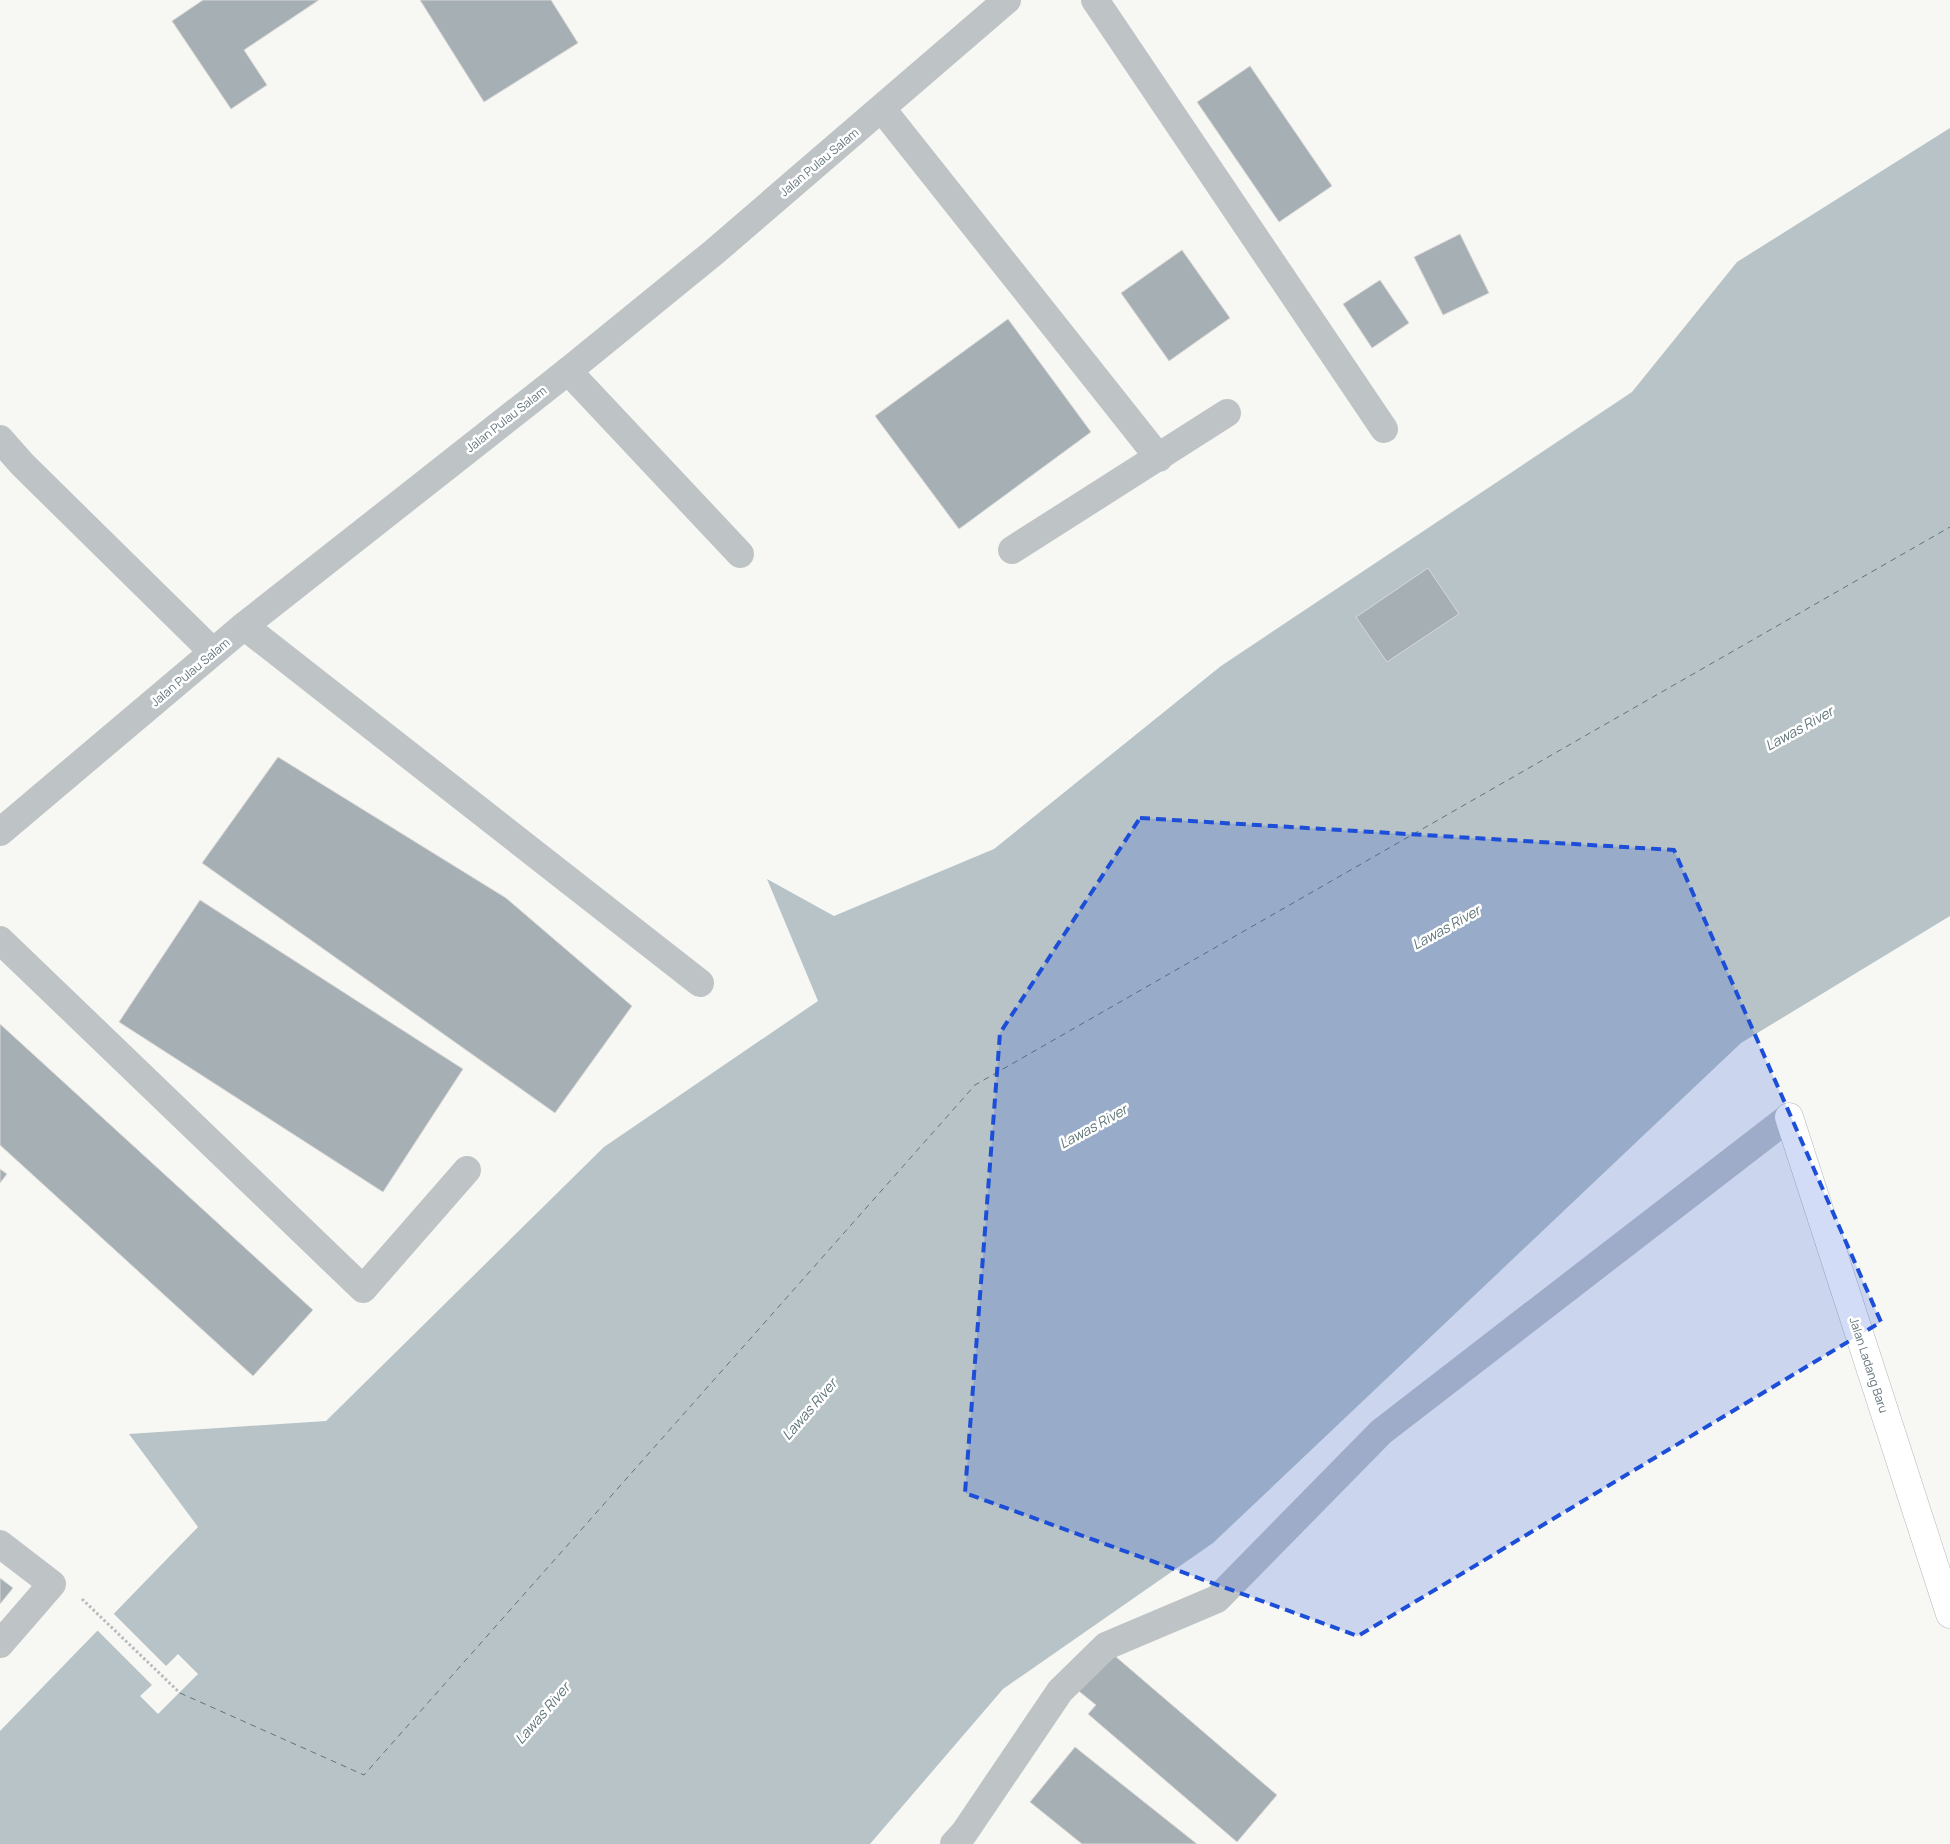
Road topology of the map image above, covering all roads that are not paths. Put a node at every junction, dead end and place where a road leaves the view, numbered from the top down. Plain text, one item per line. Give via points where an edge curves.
1 (1007, 0) edge
2 (1095, 0) edge
3 (882, 109) junction
4 (568, 371) junction
5 (1226, 414) dead end
6 (1384, 429) dead end
7 (0, 439) edge
8 (1159, 458) junction
9 (1012, 550) dead end
10 (740, 554) dead end
11 (244, 626) junction
12 (213, 652) junction
13 (0, 832) edge
14 (0, 940) edge
15 (700, 982) dead end
16 (467, 1170) dead end
17 (0, 1544) edge
18 (1950, 1614) edge
19 (0, 1644) edge
20 (954, 1844) edge

1 - 3 street, Jalan Pulau Salam
2 - 6 street
3 - 4 street, Jalan Pulau Salam
3 - 8 street
4 - 10 street
4 - 11 street, Jalan Pulau Salam
5 - 8 street
7 - 12 street
8 - 9 street
11 - 12 street, Jalan Pulau Salam
11 - 15 street
12 - 13 street, Jalan Pulau Salam
14 - 16 street via 363,1289
17 - 19 street via 52,1584
18 - 20 street, Jalan Ladang Baru via 1789,1117 1380,1432 1217,1599 1106,1646 1060,1691

